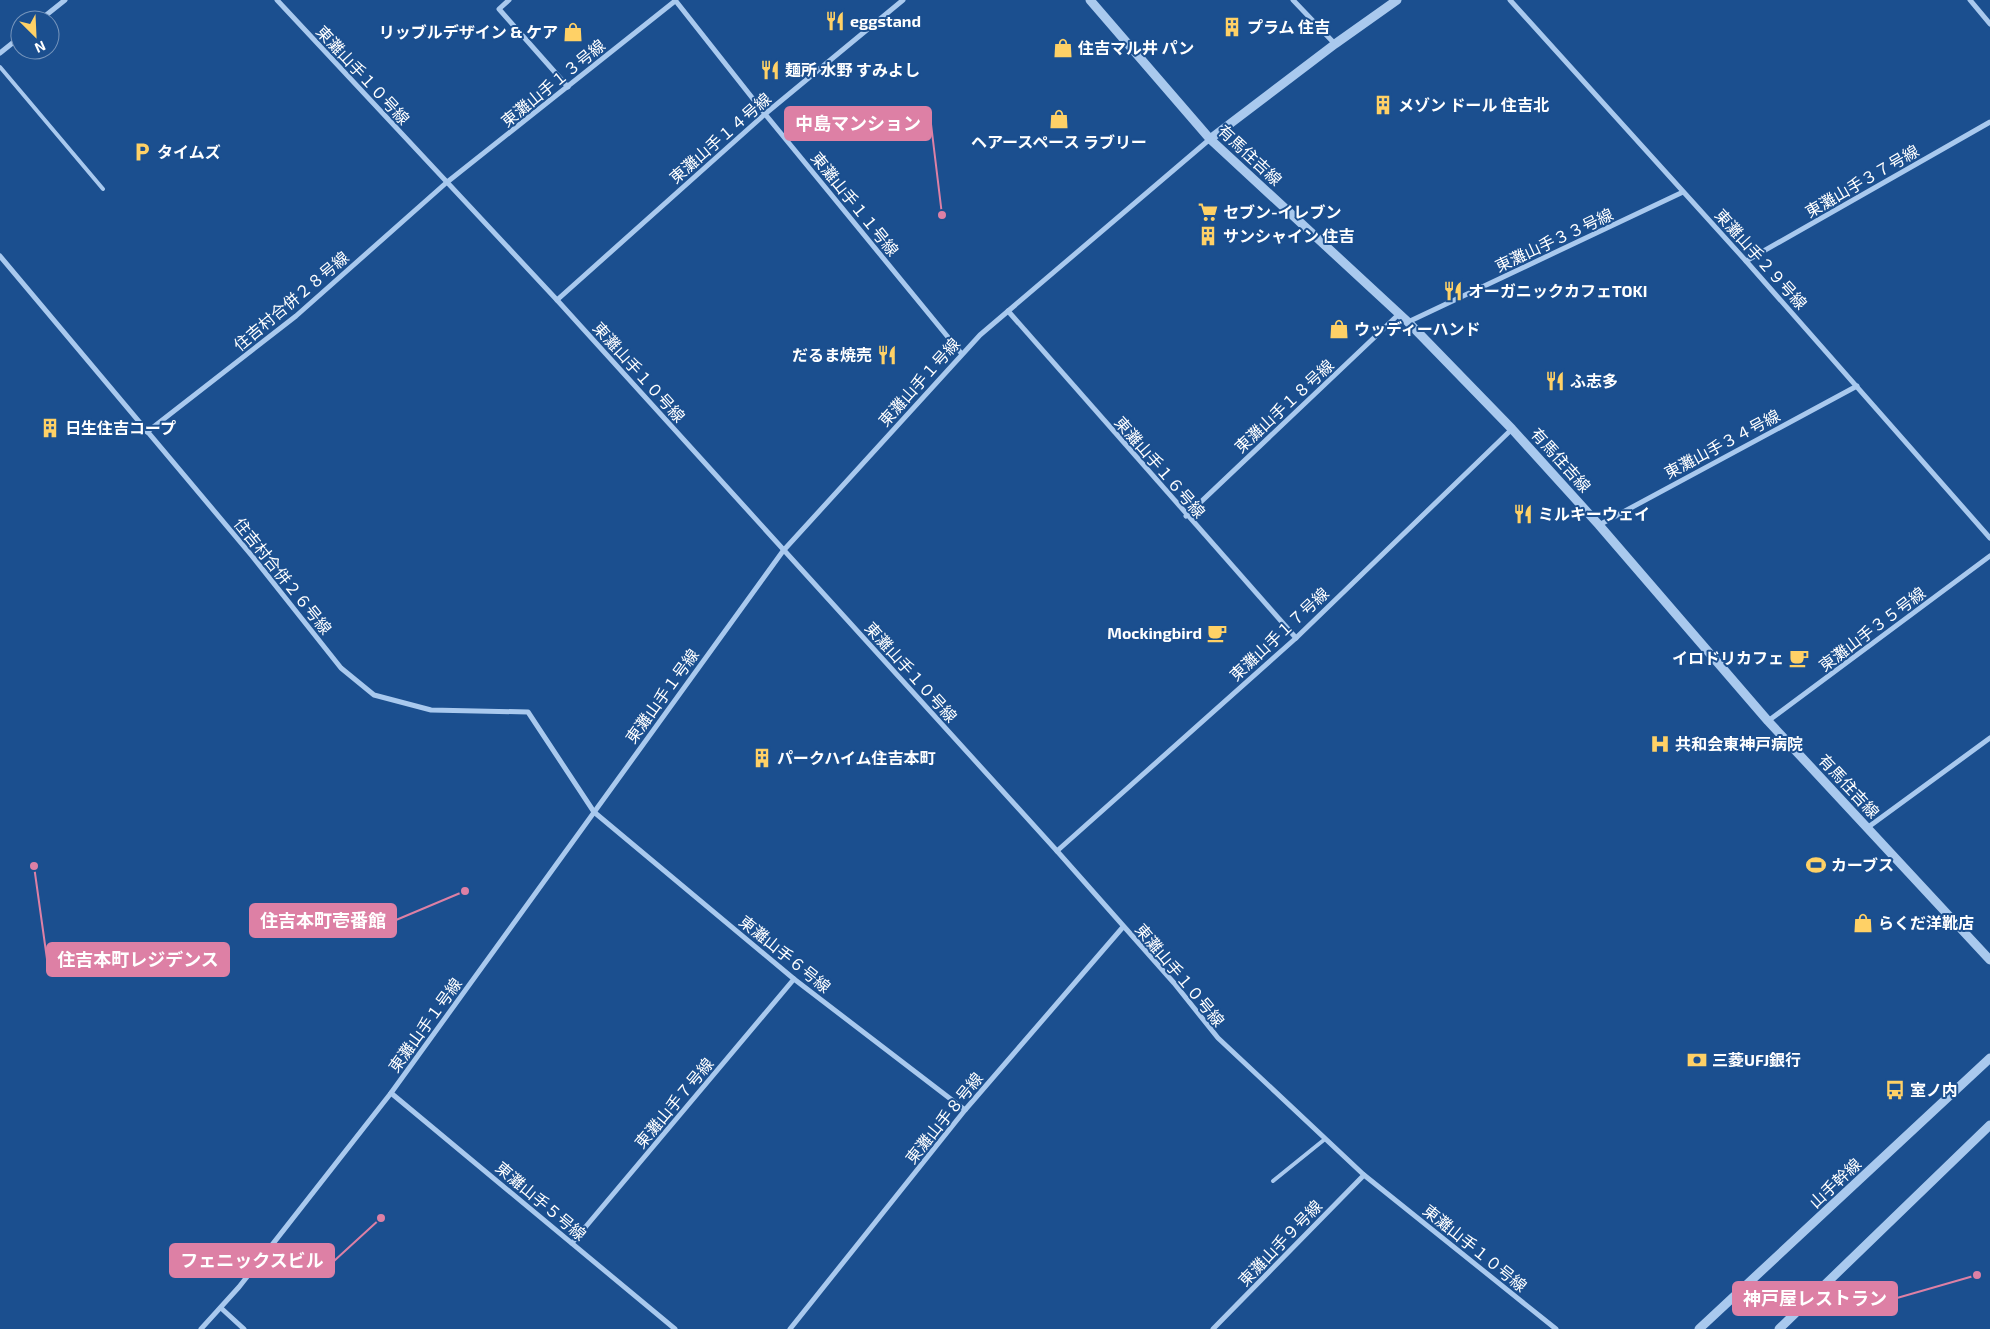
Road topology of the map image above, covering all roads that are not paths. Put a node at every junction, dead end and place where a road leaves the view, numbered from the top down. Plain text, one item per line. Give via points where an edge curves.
1 (65, 0) edge
2 (277, 0) edge
3 (509, 0) edge
4 (675, 0) edge
5 (902, 0) edge
6 (1090, 0) edge
7 (1294, 0) edge
8 (1397, 0) edge
9 (1510, 0) edge
10 (1970, 0) edge
11 (52, 10) edge
12 (1990, 24) edge
13 (1335, 44) junction
14 (10, 45) edge
15 (0, 53) edge
16 (0, 67) edge
17 (568, 87) junction
18 (765, 114) junction
19 (1990, 122) edge
20 (1210, 138) junction
21 (446, 183) junction
22 (103, 189) dead end
23 (1683, 192) junction
24 (0, 256) edge
25 (1746, 261) junction
26 (557, 300) junction
27 (1008, 311) junction
28 (1399, 314) junction
29 (1408, 322) junction
30 (961, 353) junction
31 (1857, 386) junction
32 (1512, 429) junction
33 (147, 432) junction
34 (1186, 516) junction
35 (1599, 525) junction
36 (1990, 538) edge
37 (783, 551) junction
38 (1990, 556) edge
39 (1296, 638) junction
40 (1768, 722) junction
41 (1990, 738) edge
42 (594, 812) junction
43 (1867, 828) junction
44 (1057, 851) junction
45 (1123, 927) junction
46 (1990, 960) edge
47 (794, 979) junction
48 (1990, 1058) edge
49 (391, 1094) junction
50 (965, 1110) junction
51 (1990, 1124) edge
52 (1326, 1139) junction
53 (1364, 1175) junction
54 (1273, 1181) dead end
55 (572, 1243) junction
56 (221, 1308) junction
57 (202, 1329) edge
58 (244, 1329) edge
59 (675, 1329) edge
60 (790, 1329) edge
61 (1213, 1329) edge
62 (1556, 1329) edge
63 (1699, 1329) edge
64 (1779, 1329) edge

1 - 11 street
2 - 21 street, 東灘山手１０号線
3 - 17 street via 499,8
4 - 17 street, 東灘山手１３号線
4 - 18 street, 東灘山手１１号線
5 - 18 street, 東灘山手１４号線
6 - 20 street, 有馬住吉線
7 - 13 street
8 - 13 street
9 - 23 street, 東灘山手２９号線
10 - 12 street
13 - 20 street
14 - 15 street
16 - 22 lane
17 - 21 street, 東灘山手１３号線
18 - 26 street, 東灘山手１４号線
18 - 30 street, 東灘山手１１号線
19 - 25 street, 東灘山手３７号線
20 - 27 street, 東灘山手１号線
20 - 28 street, 有馬住吉線
21 - 26 street, 東灘山手１０号線
21 - 33 street, 住吉村合併２８号線 via 296,316
23 - 25 street, 東灘山手２９号線
23 - 29 street, 東灘山手３３号線
24 - 33 street, 住吉村合併２６号線
25 - 31 street, 東灘山手２９号線
26 - 37 street, 東灘山手１０号線
27 - 30 street, 東灘山手１号線
27 - 34 street, 東灘山手１６号線
28 - 29 street, 有馬住吉線
28 - 34 street, 東灘山手１８号線
29 - 32 street, 有馬住吉線
30 - 37 street, 東灘山手１号線
31 - 35 street, 東灘山手３４号線
31 - 36 street, 東灘山手２９号線
32 - 35 street, 有馬住吉線
32 - 39 street, 東灘山手１７号線
33 - 42 street, 住吉村合併２６号線 via 341,668 374,695 431,710 528,712
34 - 39 street, 東灘山手１６号線
35 - 40 street, 有馬住吉線
37 - 42 street, 東灘山手１号線
37 - 44 street, 東灘山手１０号線
38 - 40 street, 東灘山手３５号線
39 - 44 street, 東灘山手１７号線
40 - 43 street, 有馬住吉線
41 - 43 street
42 - 47 street, 東灘山手６号線
42 - 49 street, 東灘山手１号線
43 - 46 street, 有馬住吉線
44 - 45 street, 東灘山手１０号線
45 - 50 street, 東灘山手８号線
45 - 52 street, 東灘山手１０号線 via 1218,1038
47 - 50 street, 東灘山手６号線
47 - 55 street, 東灘山手７号線
48 - 63 street, 山手幹線
49 - 55 street, 東灘山手５号線
49 - 56 street, 東灘山手１号線
50 - 60 street, 東灘山手８号線
51 - 64 street
52 - 53 street, 東灘山手１０号線
52 - 54 lane
53 - 61 street, 東灘山手９号線
53 - 62 street, 東灘山手１０号線
55 - 59 street, 東灘山手５号線
56 - 57 street, 東灘山手１号線
56 - 58 street

